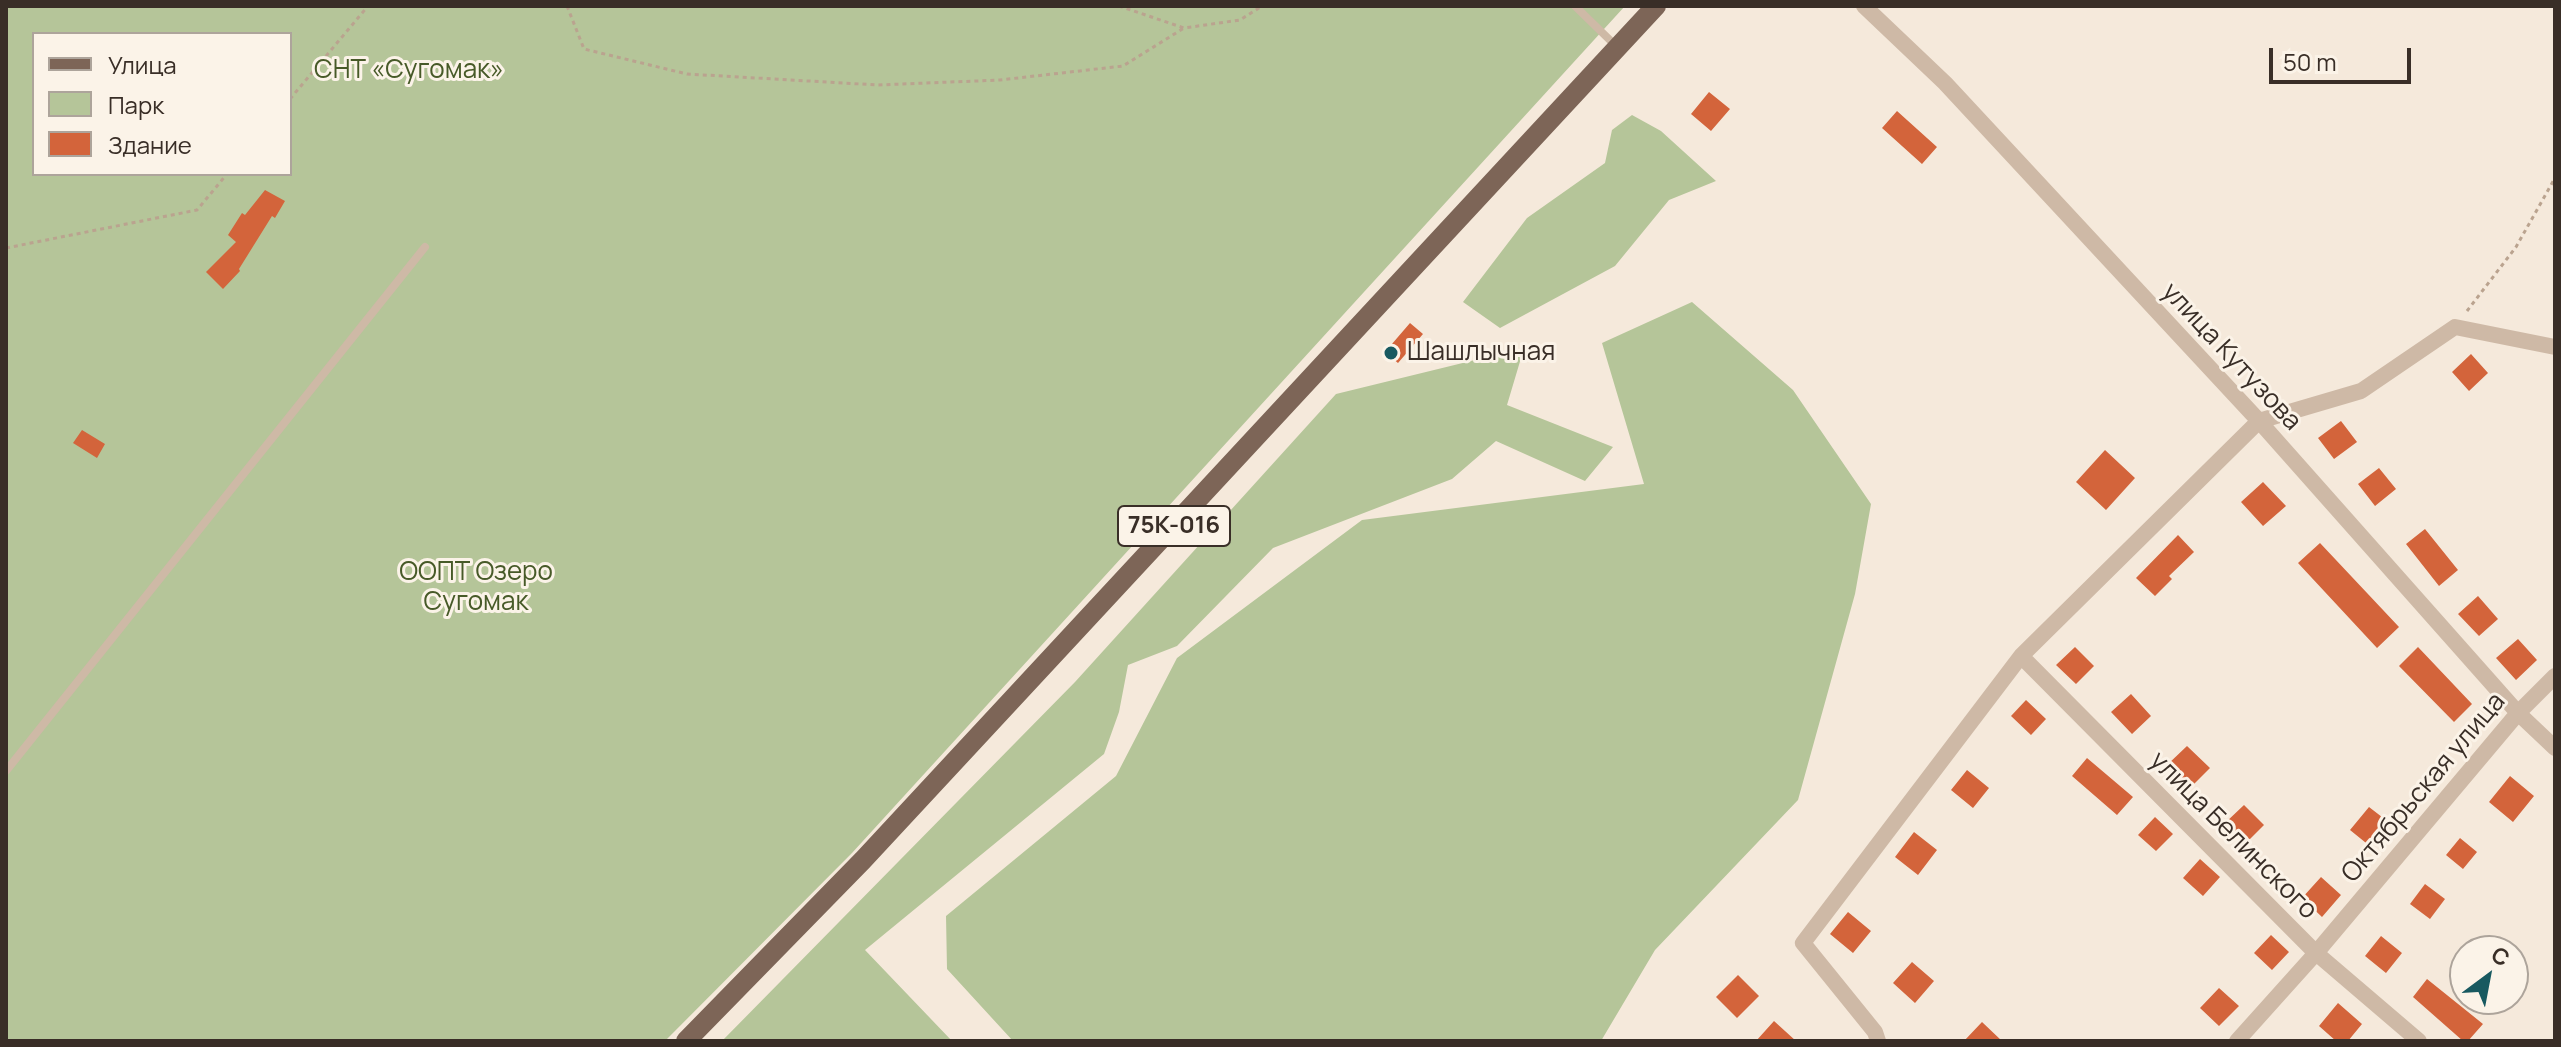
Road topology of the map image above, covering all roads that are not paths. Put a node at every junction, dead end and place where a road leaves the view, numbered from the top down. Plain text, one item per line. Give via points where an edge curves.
1 (1575, 6) edge
2 (1656, 6) edge
3 (1864, 6) edge
4 (1618, 49) junction
5 (425, 247) dead end
6 (2555, 347) edge
7 (2259, 421) junction
8 (2021, 656) junction
9 (2555, 676) edge
10 (2518, 713) junction
11 (2555, 748) edge
12 (6, 771) edge
13 (2316, 953) junction
14 (686, 1041) edge
15 (1878, 1041) edge
16 (2237, 1041) edge
17 (2419, 1041) edge

1 - 4 lane
2 - 4 main road, 75К-016
3 - 7 street, улица Кутузова via 1945,83
4 - 14 main road, 75К-016 via 863,860
5 - 12 lane
6 - 7 street via 2455,327 2361,391
7 - 8 street
7 - 10 street, улица Кутузова
8 - 13 street, улица Белинского
8 - 15 street via 1803,943
9 - 10 street, Октябрьская улица
10 - 11 street, улица Кутузова
10 - 13 street, Октябрьская улица
13 - 16 street, Октябрьская улица
13 - 17 street, улица Белинского

